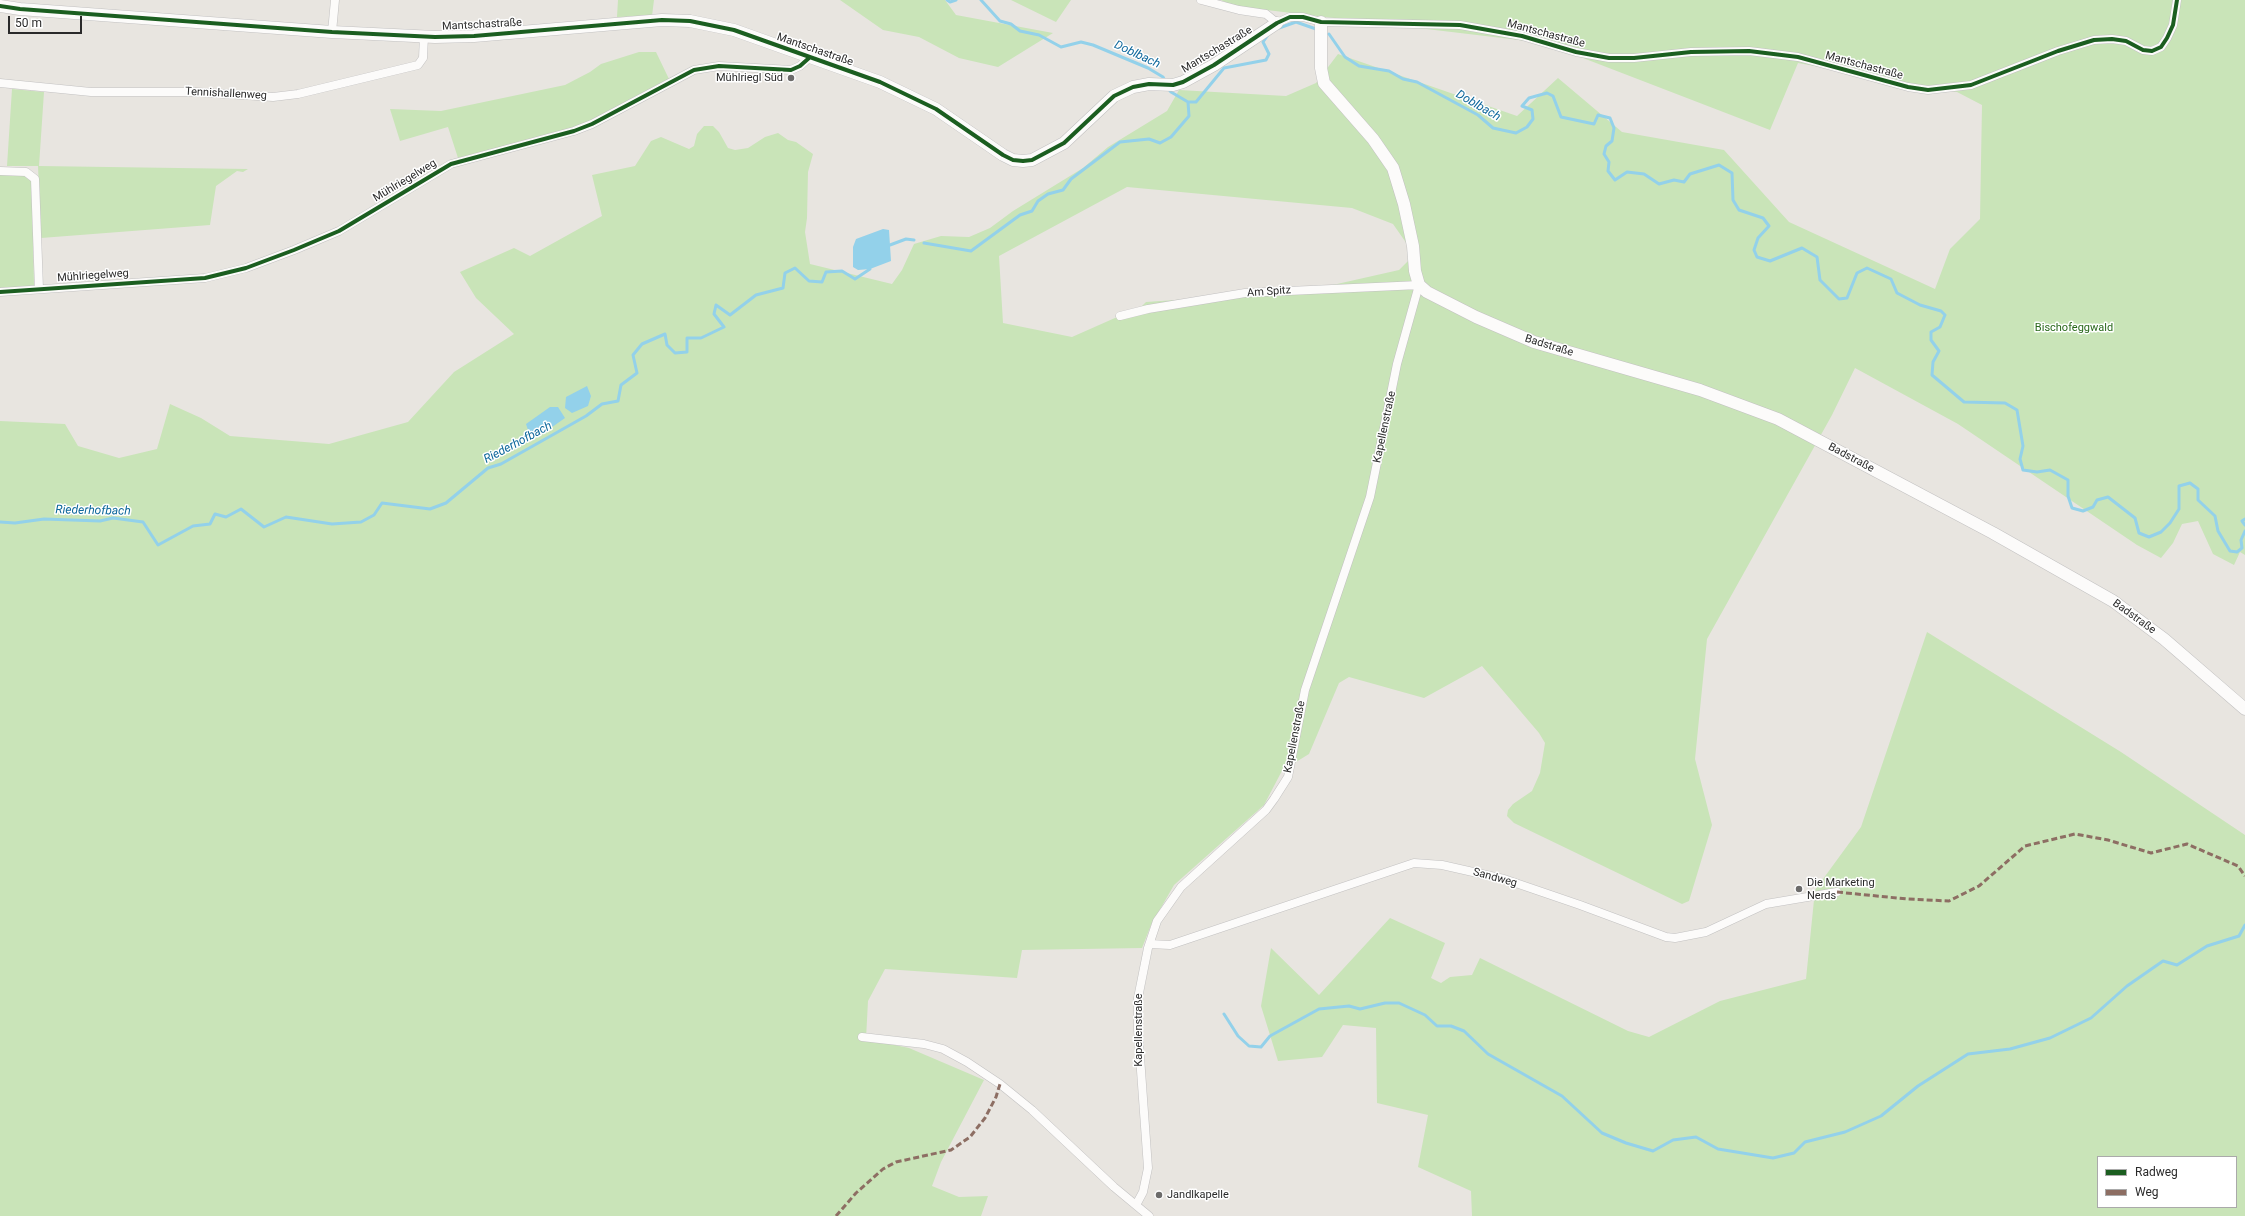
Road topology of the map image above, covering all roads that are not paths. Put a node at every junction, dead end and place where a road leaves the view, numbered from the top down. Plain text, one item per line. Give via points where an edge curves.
1 (335, 0) edge
2 (1201, 0) edge
3 (2177, 0) edge
4 (0, 6) edge
5 (1321, 22) junction
6 (1277, 23) junction
7 (332, 32) junction
8 (424, 36) junction
9 (809, 58) junction
10 (0, 83) edge
11 (0, 171) edge
12 (1419, 285) junction
13 (39, 289) junction
14 (0, 292) edge
15 (1120, 316) dead end
16 (2245, 709) edge
17 (1837, 892) dead end
18 (1150, 944) junction
19 (862, 1037) dead end
20 (1136, 1206) junction
21 (1149, 1216) edge

1 - 7 street
2 - 6 street via 1266,14
3 - 5 street, Mantschastraße via 2173,25 2167,38 2152,52 2126,41 2094,40 2058,51 1971,85 1928,90 1908,88 1798,57 1749,51 1608,58 1508,33 1460,25
4 - 7 street, Mantschastraße
5 - 6 street, Mantschastraße via 1303,17 1290,17
5 - 12 street, Kapellenstraße via 1321,68 1324,82 1373,139 1393,168 1404,204
6 - 9 street, Mantschastraße via 1197,75 1167,85 1149,84 1133,87 1114,96 1064,143 1032,160 1023,161 1002,155 936,109 902,92 856,73
7 - 8 street, Mantschastraße
8 - 9 street, Mantschastraße via 474,36 677,20 720,26
8 - 10 street, Tennishallenweg via 424,58 418,65 298,94 273,97 195,92 91,92
9 - 13 street, Mühlriegelweg via 790,70 719,66 694,70 574,131 451,164 339,230 246,268 205,278
11 - 13 street via 26,172 35,179
12 - 15 street, Am Spitz via 1245,293
12 - 16 street, Badstraße via 1427,292 1476,317 1534,342 1700,390 1778,419 1993,533 2113,601 2164,639
12 - 18 street, Kapellenstraße via 1398,364 1370,497 1305,690 1288,777 1266,810 1181,887 1158,921
13 - 14 street, Mühlriegelweg
17 - 18 street, Sandweg via 1766,904 1706,932 1675,938 1504,879 1442,865 1414,863 1170,945
18 - 20 street, Kapellenstraße via 1138,998 1148,1168 1143,1192
19 - 20 street via 924,1044 943,1049 967,1062 1032,1110
20 - 21 street

